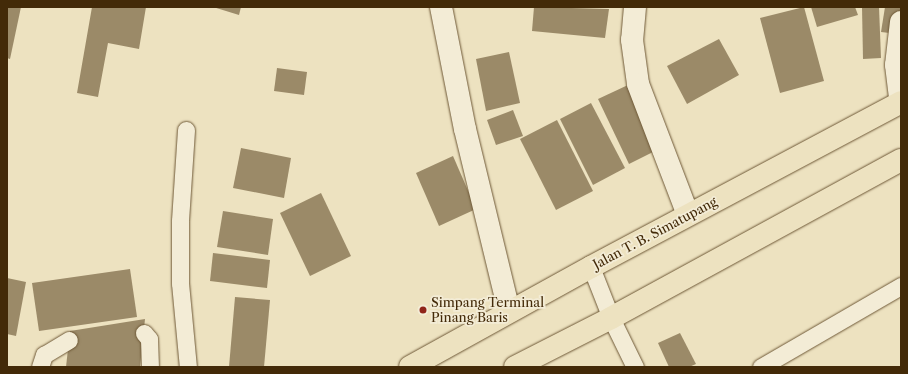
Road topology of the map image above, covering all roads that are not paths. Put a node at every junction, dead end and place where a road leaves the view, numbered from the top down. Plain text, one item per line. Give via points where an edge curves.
1 (442, 7) edge
2 (635, 7) edge
3 (901, 22) edge
4 (901, 103) edge
5 (186, 130) dead end
6 (901, 160) edge
7 (688, 215) junction
8 (591, 267) junction
9 (901, 286) edge
10 (509, 311) junction
11 (611, 318) junction
12 (144, 333) dead end
13 (69, 340) dead end
14 (40, 367) edge
15 (150, 367) edge
16 (188, 367) edge
17 (410, 367) edge
18 (515, 367) edge
19 (635, 367) edge
20 (761, 367) edge

1 - 10 street via 465,129
2 - 7 street via 632,40 638,84
3 - 4 street via 896,65
4 - 7 main road, Jalan T. B. Simatupang
5 - 16 lane via 180,221 180,283
6 - 11 main road
7 - 8 main road, Jalan T. B. Simatupang
8 - 10 main road, Jalan T. B. Simatupang
8 - 11 lane
9 - 20 lane
10 - 17 main road, Jalan T. B. Simatupang
11 - 18 main road
11 - 19 lane
12 - 15 lane via 149,339
13 - 14 lane via 44,355

